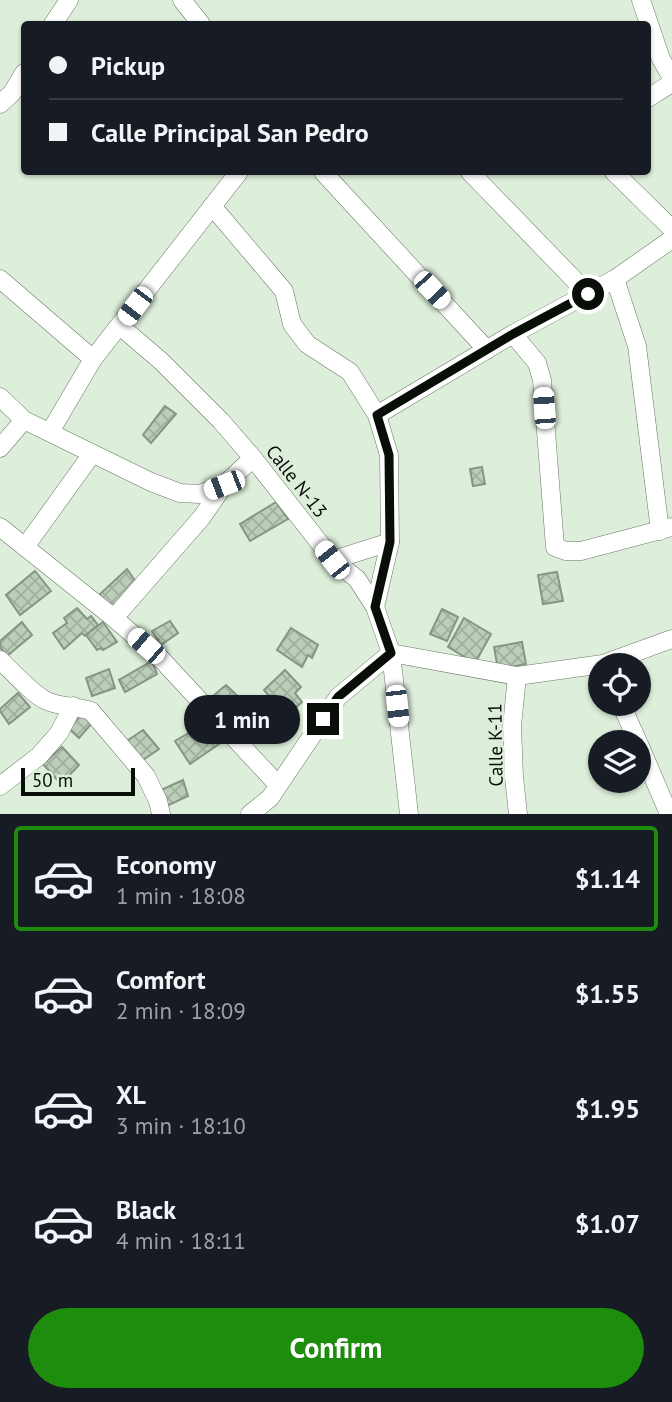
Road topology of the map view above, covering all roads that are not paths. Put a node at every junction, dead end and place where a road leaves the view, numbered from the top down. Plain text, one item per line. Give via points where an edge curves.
1 (69, 0) edge
2 (182, 0) edge
3 (641, 0) edge
4 (55, 21) edge
5 (199, 21) edge
6 (648, 21) edge
7 (651, 30) edge
8 (21, 78) edge
9 (672, 80) edge
10 (651, 96) edge
11 (0, 104) edge
12 (237, 175) edge
13 (326, 175) edge
14 (473, 175) edge
15 (617, 175) edge
16 (212, 206) junction
17 (672, 229) edge
18 (672, 239) edge
19 (0, 279) edge
20 (615, 279) junction
21 (588, 294) junction
22 (120, 326) junction
23 (513, 334) junction
24 (487, 350) junction
25 (93, 359) junction
26 (0, 397) edge
27 (377, 415) junction
28 (24, 420) junction
29 (50, 432) junction
30 (0, 448) edge
31 (92, 454) junction
32 (253, 458) junction
33 (224, 485) junction
34 (0, 527) edge
35 (666, 529) edge
36 (390, 542) junction
37 (24, 547) junction
38 (332, 560) junction
39 (375, 607) junction
40 (114, 618) junction
41 (672, 639) edge
42 (391, 653) junction
43 (635, 653) edge
44 (0, 660) edge
45 (588, 667) edge
46 (517, 676) junction
47 (73, 706) junction
48 (651, 773) edge
49 (3, 778) edge
50 (278, 785) junction
51 (161, 814) edge
52 (250, 814) edge
53 (409, 814) edge
54 (518, 814) edge
55 (669, 814) edge

1 - 4 street
2 - 5 street
3 - 6 street
7 - 9 street
8 - 11 street
9 - 10 street
12 - 16 street
13 - 24 street
14 - 21 street
15 - 17 street
16 - 22 street
16 - 27 street via 284,291 292,324 307,344 350,372
18 - 20 street
19 - 25 street
20 - 21 street
20 - 35 street via 637,346
21 - 23 street
22 - 25 street
22 - 32 street, Calle N-13 via 178,378
23 - 24 street
23 - 35 street via 537,363 542,380 555,547 581,551
24 - 27 street
25 - 29 street
26 - 28 street
27 - 36 street via 389,455
28 - 29 street
28 - 30 street
29 - 31 street
31 - 33 street via 180,493 200,494
31 - 37 street
32 - 33 street
32 - 38 street, Calle N-13
33 - 40 street
34 - 37 street
36 - 38 street
36 - 39 street
37 - 40 street
38 - 39 street, Calle N-13 via 357,579
39 - 42 street, Calle N-13
40 - 50 street via 162,660
41 - 43 street
42 - 46 street
42 - 50 street via 338,697
42 - 53 street, Calle N-13
44 - 47 street via 48,702
45 - 46 street
46 - 54 street, Calle K-11 via 512,726
47 - 49 street via 59,733 39,756
47 - 51 street via 91,712 146,776
48 - 55 street
50 - 52 street via 270,799

